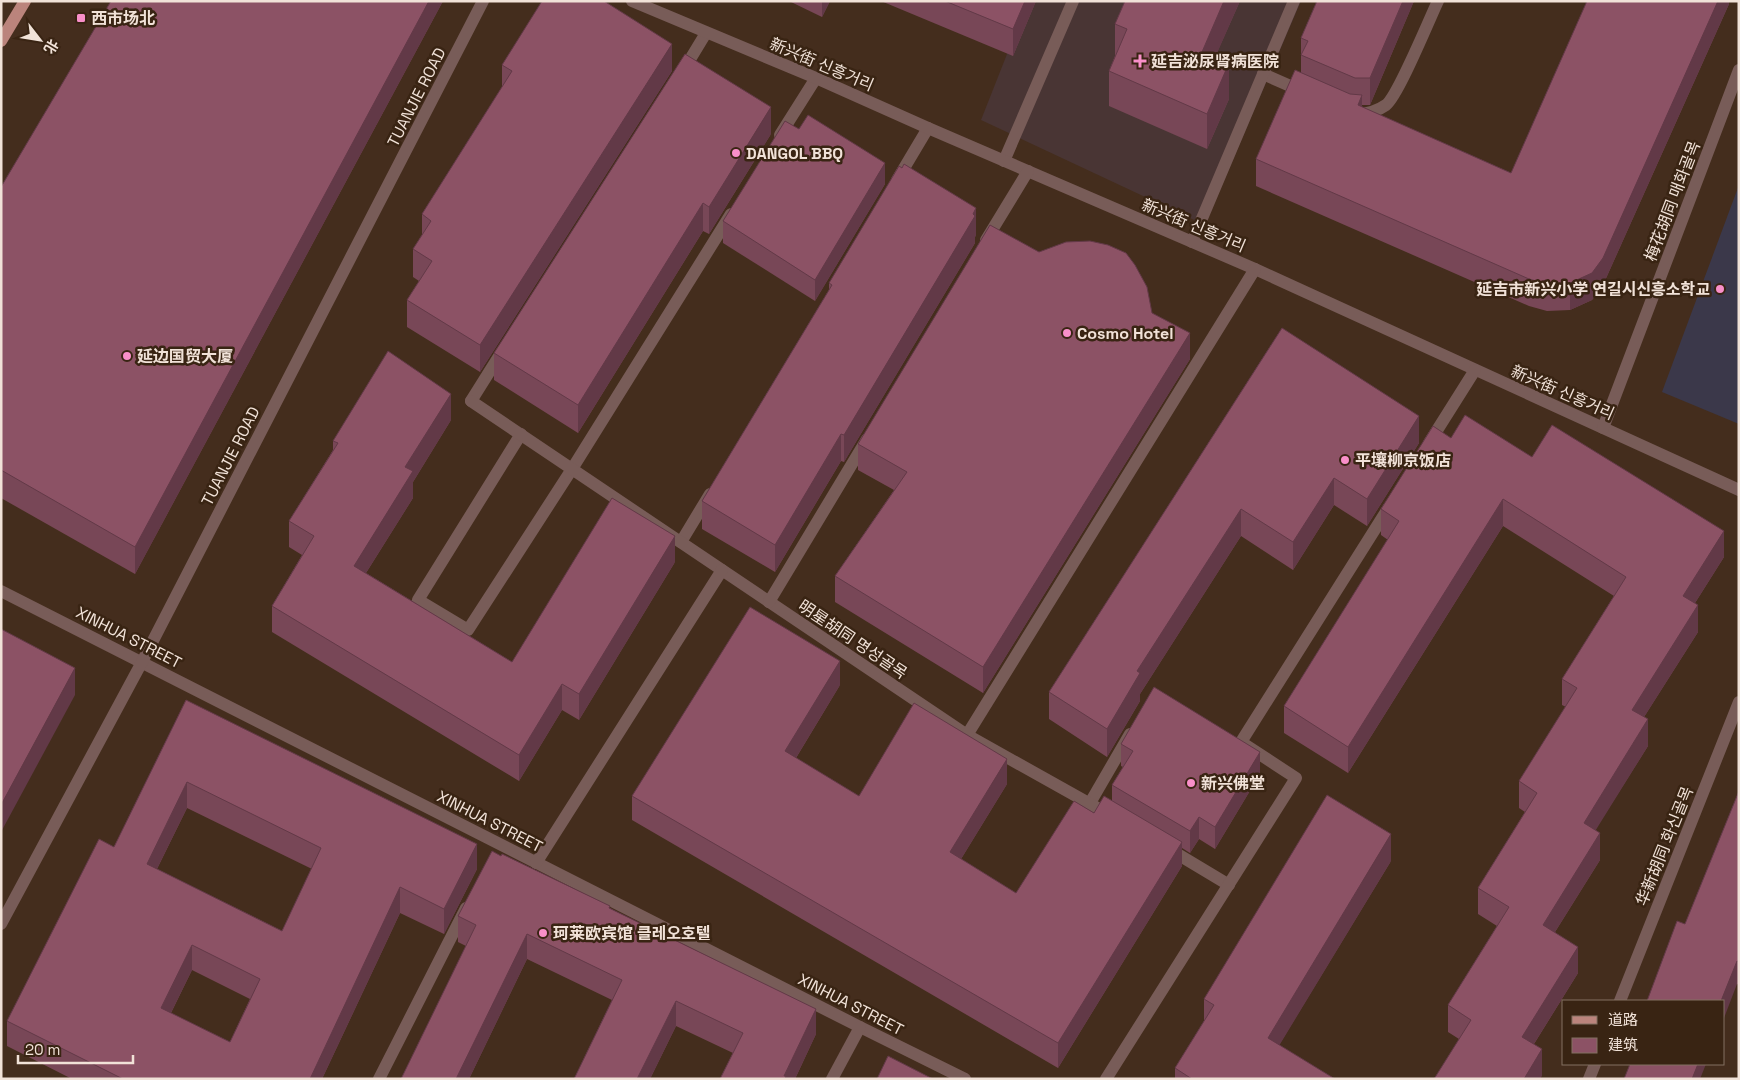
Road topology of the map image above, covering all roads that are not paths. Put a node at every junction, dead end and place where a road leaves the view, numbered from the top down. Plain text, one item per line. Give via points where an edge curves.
1 (25, 1) edge
2 (483, 1) edge
3 (632, 1) edge
4 (1073, 1) edge
5 (1294, 1) edge
6 (1438, 1) edge
7 (706, 33) junction
8 (1, 41) edge
9 (1739, 70) edge
10 (1264, 74) junction
11 (816, 78) junction
12 (674, 84) edge
13 (1317, 98) edge
14 (1344, 110) edge
15 (928, 128) junction
16 (774, 145) edge
17 (1004, 161) junction
18 (1028, 171) junction
19 (892, 188) edge
20 (738, 203) edge
21 (1192, 242) junction
22 (982, 247) edge
23 (1254, 269) junction
24 (508, 342) edge
25 (1475, 370) junction
26 (876, 424) edge
27 (1603, 428) junction
28 (521, 434) junction
29 (1422, 455) edge
30 (572, 469) junction
31 (716, 483) edge
32 (1739, 490) edge
33 (1396, 497) edge
34 (681, 542) junction
35 (722, 570) junction
36 (1, 591) edge
37 (769, 602) junction
38 (142, 662) junction
39 (1739, 702) edge
40 (1137, 722) edge
41 (967, 736) junction
42 (1090, 803) junction
43 (1122, 822) edge
44 (1155, 841) edge
45 (536, 863) junction
46 (1229, 885) junction
47 (472, 896) edge
48 (1, 924) edge
49 (1620, 1000) edge
50 (860, 1027) junction
51 (1595, 1065) edge
52 (379, 1079) edge
53 (832, 1079) edge
54 (965, 1079) edge
55 (1106, 1079) edge
56 (1589, 1079) edge

1 - 8 main road
2 - 38 street, TUANJIE ROAD
3 - 7 street, 新兴街 신흥거리
4 - 17 street
5 - 10 street
6 - 14 street via 1388,104 1370,114 1352,114
7 - 11 street, 新兴街 신흥거리
7 - 12 street
9 - 27 street, 梅花胡同 매화골목
10 - 13 street
10 - 21 street
11 - 15 street, 新兴街 신흥거리
11 - 16 street
15 - 17 street, 新兴街 신흥거리
15 - 19 street
17 - 18 street, 新兴街 신흥거리
18 - 21 street, 新兴街 신흥거리
18 - 22 street
20 - 30 street
21 - 23 street, 新兴街 신흥거리
23 - 25 street, 新兴街 신흥거리
23 - 41 street
24 - 28 street, 明星胡同 명성골목 via 471,401
25 - 27 street, 新兴街 신흥거리
25 - 29 street
26 - 37 street
27 - 32 street, 新兴街 신흥거리
28 - 30 street, 明星胡同 명성골목
28 - 30 street via 418,600 468,630
30 - 34 street, 明星胡同 명성골목
31 - 34 street
33 - 46 street via 1237,740 1296,778
34 - 35 street, 明星胡同 명성골목
35 - 37 street, 明星胡同 명성골목
35 - 45 street
36 - 38 street, XINHUA STREET
37 - 41 street, 明星胡同 명성골목
38 - 45 street, XINHUA STREET via 496,848
38 - 48 street, TUANJIE ROAD
39 - 49 street, 华新胡同 화신골목
40 - 42 street
41 - 42 street, 明星胡同 명성골목
42 - 43 street, 明星胡同 명성골목
44 - 46 street
45 - 50 street, XINHUA STREET
46 - 55 street
47 - 52 street
50 - 53 street
50 - 54 street, XINHUA STREET
51 - 56 street

